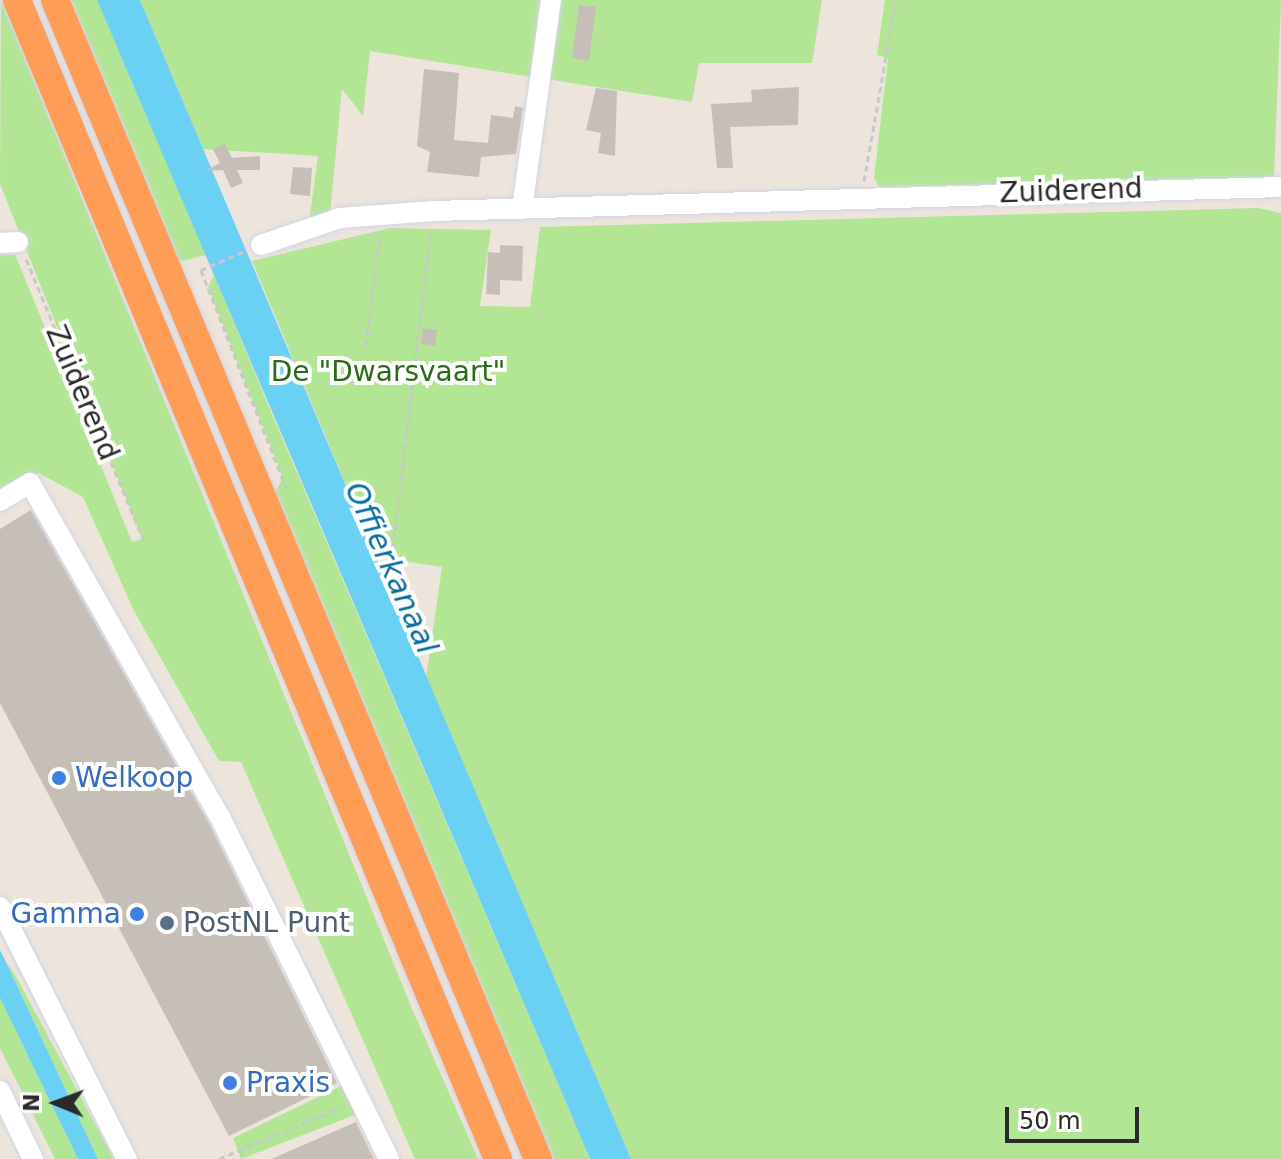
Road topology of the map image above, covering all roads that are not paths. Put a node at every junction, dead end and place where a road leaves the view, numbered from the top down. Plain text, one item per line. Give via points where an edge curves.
1 (17, 0) edge
2 (55, 0) edge
3 (551, 0) edge
4 (1281, 187) edge
5 (522, 209) junction
6 (264, 244) road end
7 (0, 501) edge
8 (0, 907) edge
9 (0, 1091) edge
10 (33, 1159) edge
11 (127, 1159) edge
12 (389, 1159) edge
13 (498, 1159) edge
14 (538, 1159) edge

1 - 13 highway
2 - 14 highway
3 - 5 street
4 - 5 street, Zuiderend
5 - 6 street, Zuiderend via 340,218
7 - 12 street via 30,483 220,817
8 - 11 street
9 - 10 street

